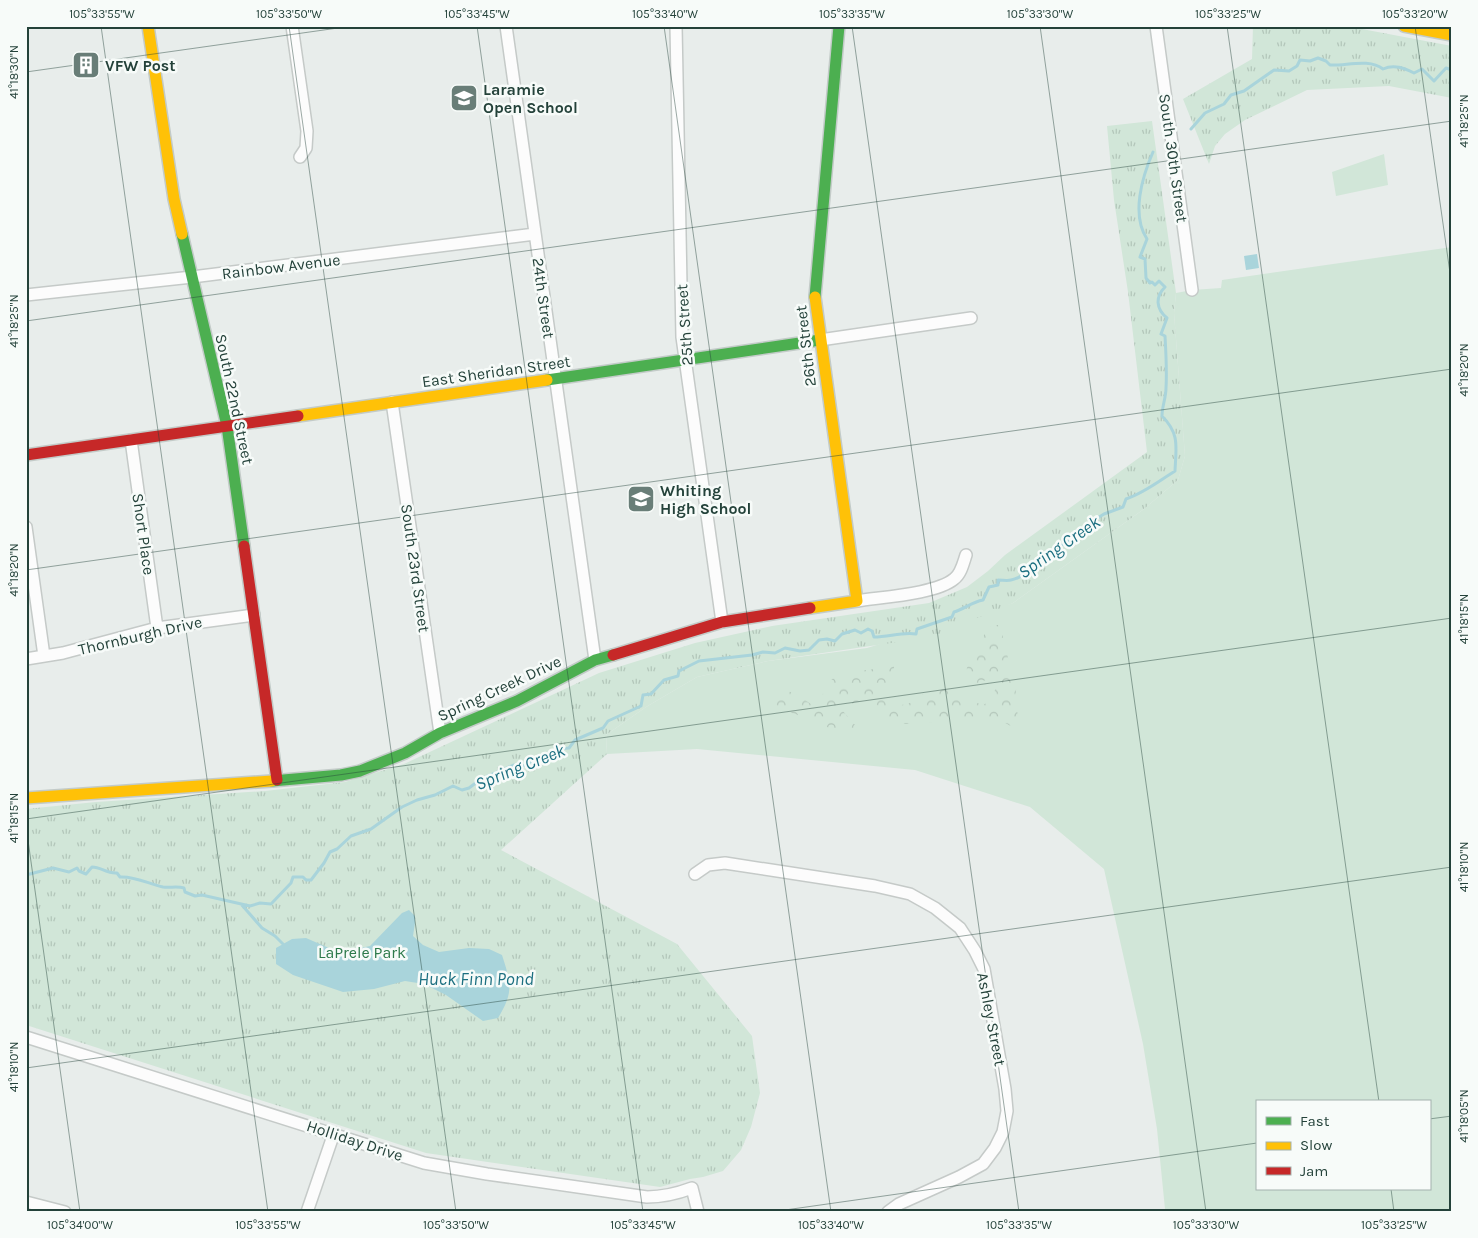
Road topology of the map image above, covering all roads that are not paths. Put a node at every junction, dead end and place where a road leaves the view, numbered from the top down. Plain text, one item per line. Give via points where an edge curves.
1 (148, 26) edge
2 (292, 26) edge
3 (506, 26) edge
4 (676, 26) edge
5 (839, 26) edge
6 (1156, 26) edge
7 (1404, 26) edge
8 (1452, 35) edge
9 (300, 157) dead end
10 (535, 234) junction
11 (192, 277) junction
12 (1192, 290) dead end
13 (26, 295) edge
14 (971, 318) dead end
15 (820, 340) junction
16 (685, 360) junction
17 (556, 378) junction
18 (392, 402) junction
19 (227, 426) junction
20 (131, 440) junction
21 (26, 455) edge
22 (26, 528) edge
23 (966, 555) dead end
24 (856, 601) junction
25 (254, 614) junction
26 (722, 622) junction
27 (157, 628) junction
28 (44, 656) junction
29 (26, 659) edge
30 (595, 660) junction
31 (440, 733) junction
32 (277, 780) junction
33 (26, 798) edge
34 (695, 874) dead end
35 (26, 1037) edge
36 (334, 1133) junction
37 (26, 1202) edge
38 (64, 1212) edge
39 (307, 1212) edge
40 (698, 1212) edge
41 (888, 1212) edge

1 - 11 street, South 22nd Street via 174,199
2 - 9 street via 307,131 306,148
3 - 10 street, 24th Street
4 - 16 street, 25th Street
5 - 15 street, 26th Street via 815,302
6 - 12 street, South 30th Street
7 - 8 street
10 - 11 street, Rainbow Avenue
10 - 17 street, 24th Street
11 - 13 street, Rainbow Avenue
11 - 19 street, South 22nd Street
14 - 15 street, East Sheridan Street
15 - 16 street, East Sheridan Street
15 - 24 street, 26th Street
16 - 17 street, East Sheridan Street
16 - 26 street, 25th Street
17 - 18 street, East Sheridan Street
17 - 30 street, 24th Street
18 - 19 street, East Sheridan Street
18 - 31 street, South 23rd Street
19 - 20 street, East Sheridan Street
19 - 25 street, South 22nd Street
20 - 21 street, East Sheridan Street
20 - 27 street, Short Place
22 - 28 street
23 - 24 street, Spring Creek Drive via 956,579 942,586
24 - 26 street, Spring Creek Drive
25 - 27 street, Thornburgh Drive
25 - 32 street, South 22nd Street
26 - 30 street, Spring Creek Drive
27 - 28 street, Thornburgh Drive
28 - 29 street, Thornburgh Drive
30 - 31 street, Spring Creek Drive via 517,701
31 - 32 street, Spring Creek Drive via 405,753 360,771
32 - 33 street, Spring Creek Drive
34 - 41 street, Ashley Street via 708,865 725,863 910,894 960,928 976,951 984,969 1005,1089 1007,1110 1003,1132 983,1164
35 - 36 street, Holliday Drive
36 - 39 street
36 - 40 street, Holliday Drive via 424,1162 584,1189 647,1197 671,1195 692,1188
37 - 38 street

